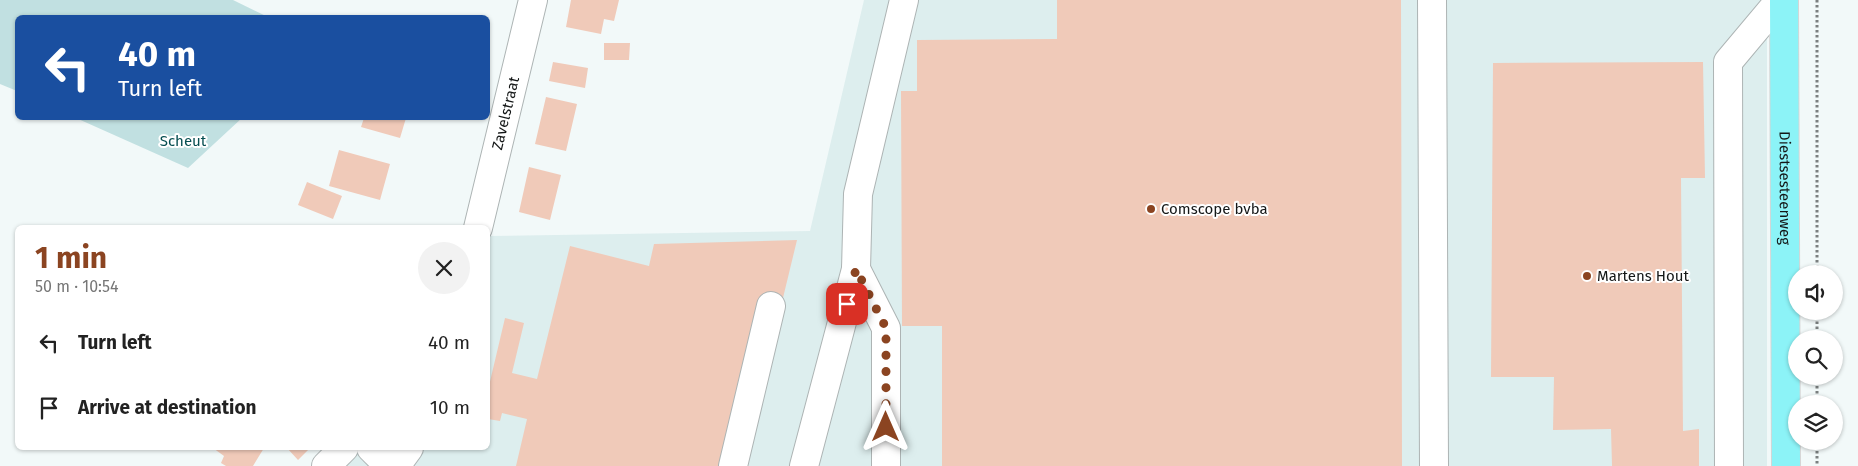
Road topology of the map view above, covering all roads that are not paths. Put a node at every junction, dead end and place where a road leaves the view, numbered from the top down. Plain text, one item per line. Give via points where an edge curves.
1 (533, 0) edge
2 (904, 0) edge
3 (1432, 0) edge
4 (1780, 0) edge
5 (1784, 0) edge
6 (479, 225) edge
7 (856, 269) junction
8 (770, 306) dead end
9 (342, 450) edge
10 (373, 450) edge
11 (408, 450) edge
12 (326, 466) edge
13 (390, 466) edge
14 (396, 466) edge
15 (733, 466) edge
16 (804, 466) edge
17 (886, 466) edge
18 (1434, 466) edge
19 (1729, 466) edge
20 (1786, 466) edge

1 - 6 street, Zavelstraat
2 - 7 street via 858,194
3 - 18 street
4 - 19 street via 1728,62
5 - 20 main road, Diestsesteenweg
7 - 16 street
7 - 17 street via 886,328
8 - 15 street
9 - 12 street
10 - 13 street
11 - 14 street

